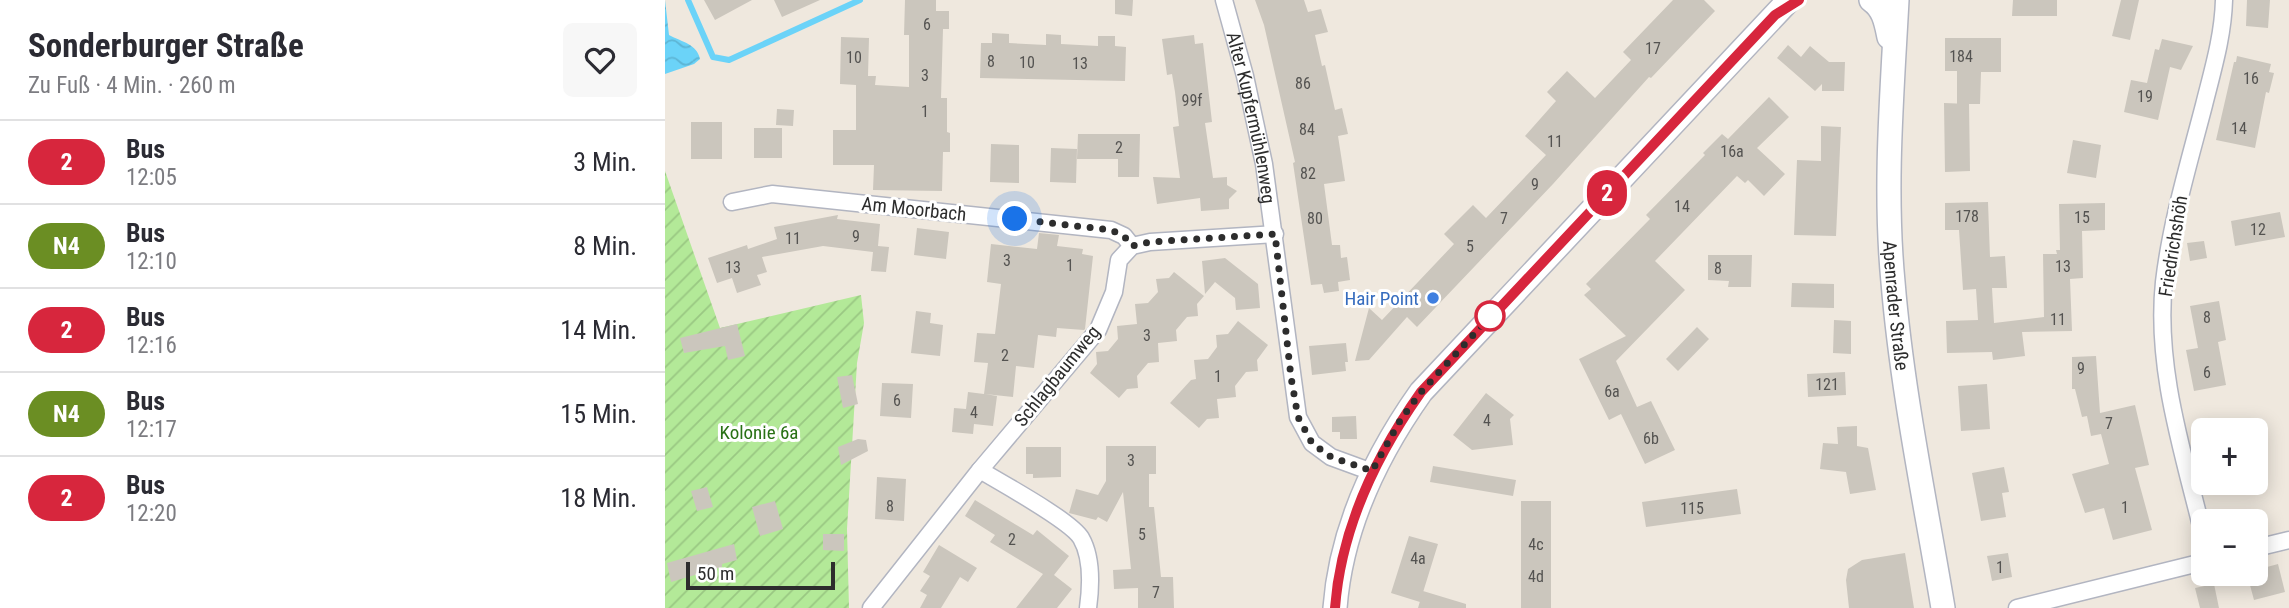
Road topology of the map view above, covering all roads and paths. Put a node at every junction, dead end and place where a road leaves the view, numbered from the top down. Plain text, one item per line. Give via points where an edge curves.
1 (1224, 0) edge
2 (1798, 0) edge
3 (1871, 0) edge
4 (1897, 0) edge
5 (2224, 0) edge
6 (1782, 8) edge
7 (1894, 61) junction
8 (731, 202) dead end
9 (1275, 234) junction
10 (1132, 246) junction
11 (980, 470) junction
12 (1372, 471) junction
13 (2197, 509) edge
14 (2289, 540) edge
15 (2268, 545) edge
16 (2191, 565) edge
17 (871, 608) edge
18 (1088, 608) edge
19 (1335, 608) edge
20 (1943, 608) edge
21 (2017, 608) edge

1 - 9 street, Alter Kupfermühlenweg via 1245,76
2 - 6 street
3 - 7 street via 1885,17
4 - 7 street, Apenrader Straße
5 - 13 street, Friedrichshöh via 2223,30 2185,177 2164,284 2163,336 2170,398
6 - 12 street via 1421,392
7 - 20 street, Apenrader Straße via 1889,151 1892,281
8 - 10 street, Am Moorbach via 772,194 1111,230
9 - 10 street
9 - 12 street, Alter Kupfermühlenweg via 1298,417 1312,443 1331,457
10 - 11 street, Schlagbaumweg via 1119,260 1114,292 1098,330
11 - 17 street, Schlagbaumweg
11 - 18 street via 1080,535 1087,551
12 - 19 street via 1343,555
14 - 15 street
16 - 21 street

